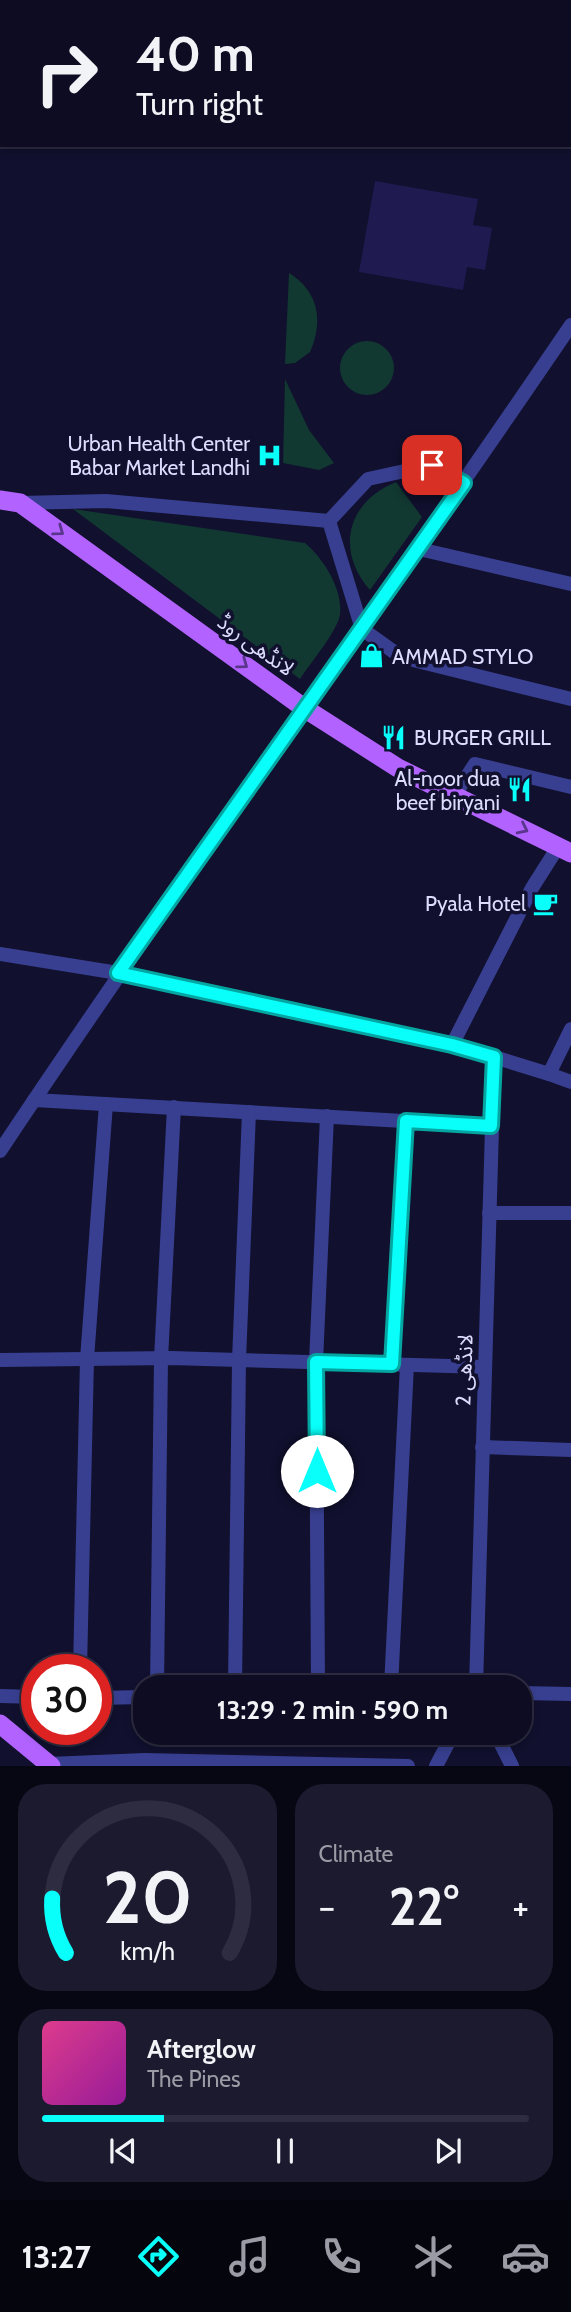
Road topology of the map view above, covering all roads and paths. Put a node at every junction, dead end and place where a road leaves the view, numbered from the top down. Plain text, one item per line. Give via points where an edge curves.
1 (571, 325) edge
2 (464, 483) junction
3 (0, 500) edge
4 (20, 503) junction
5 (329, 521) junction
6 (419, 548) junction
7 (571, 584) edge
8 (362, 629) junction
9 (571, 699) edge
10 (304, 708) junction
11 (571, 786) edge
12 (454, 796) junction
13 (564, 850) edge
14 (0, 954) edge
15 (118, 973) junction
16 (571, 1030) edge
17 (452, 1045) junction
18 (493, 1056) junction
19 (549, 1074) junction
20 (571, 1082) edge
21 (34, 1100) junction
22 (106, 1104) junction
23 (174, 1108) junction
24 (249, 1112) junction
25 (327, 1116) junction
26 (406, 1121) junction
27 (491, 1126) junction
28 (0, 1151) edge
29 (489, 1213) junction
30 (571, 1213) edge
31 (86, 1359) junction
32 (160, 1359) junction
33 (0, 1360) edge
34 (239, 1360) junction
35 (316, 1362) junction
36 (399, 1365) junction
37 (485, 1367) junction
38 (482, 1447) junction
39 (571, 1450) edge
40 (80, 1654) edge
41 (157, 1675) edge
42 (235, 1675) edge
43 (318, 1675) edge
44 (391, 1675) edge
45 (476, 1675) edge
46 (532, 1693) edge
47 (571, 1694) edge
48 (0, 1696) edge
49 (21, 1697) edge
50 (133, 1697) edge
51 (112, 1698) edge
52 (0, 1724) edge
53 (447, 1745) edge
54 (502, 1745) edge
55 (50, 1765) edge
56 (408, 1766) edge
57 (436, 1766) edge
58 (512, 1766) edge

1 - 2 street
2 - 5 street via 432,465 369,480
2 - 6 street
3 - 4 main road, لانڈھی روڈ
4 - 5 street via 106,500
4 -> 10 main road, لانڈھی روڈ
5 - 8 street
6 - 7 street
6 - 8 street
8 - 9 street via 401,657
8 - 10 street
10 - 12 main road, لانڈھی روڈ via 398,768
10 - 15 street
11 - 12 street via 475,764
12 -> 13 main road, لانڈھی روڈ
13 - 17 street via 532,888
14 - 15 street
15 - 17 street
15 - 21 street
16 - 19 street
17 - 18 street
18 - 19 street
18 - 27 street, لانڈھی 2
19 - 20 street
21 - 22 street
21 - 28 street
22 - 23 street
22 - 31 street
23 - 24 street
23 - 32 street
24 - 25 street
24 - 34 street
25 - 26 street
25 - 35 street
26 - 27 street
26 - 36 street
27 - 29 street, لانڈھی 2
29 - 30 street
29 - 37 street, لانڈھی 2
31 - 32 street
31 - 33 street
31 - 40 street
32 - 34 street
32 - 41 street
34 - 35 street
34 - 42 street
35 - 36 street
35 - 43 street
36 - 37 street
36 - 44 street
37 - 38 street, لانڈھی 2
38 - 39 street
38 - 45 street, لانڈھی 2
46 - 47 street
48 - 49 street
50 - 51 street
52 - 55 main road
53 - 57 street
54 - 58 street
55 - 56 street via 145,1759

